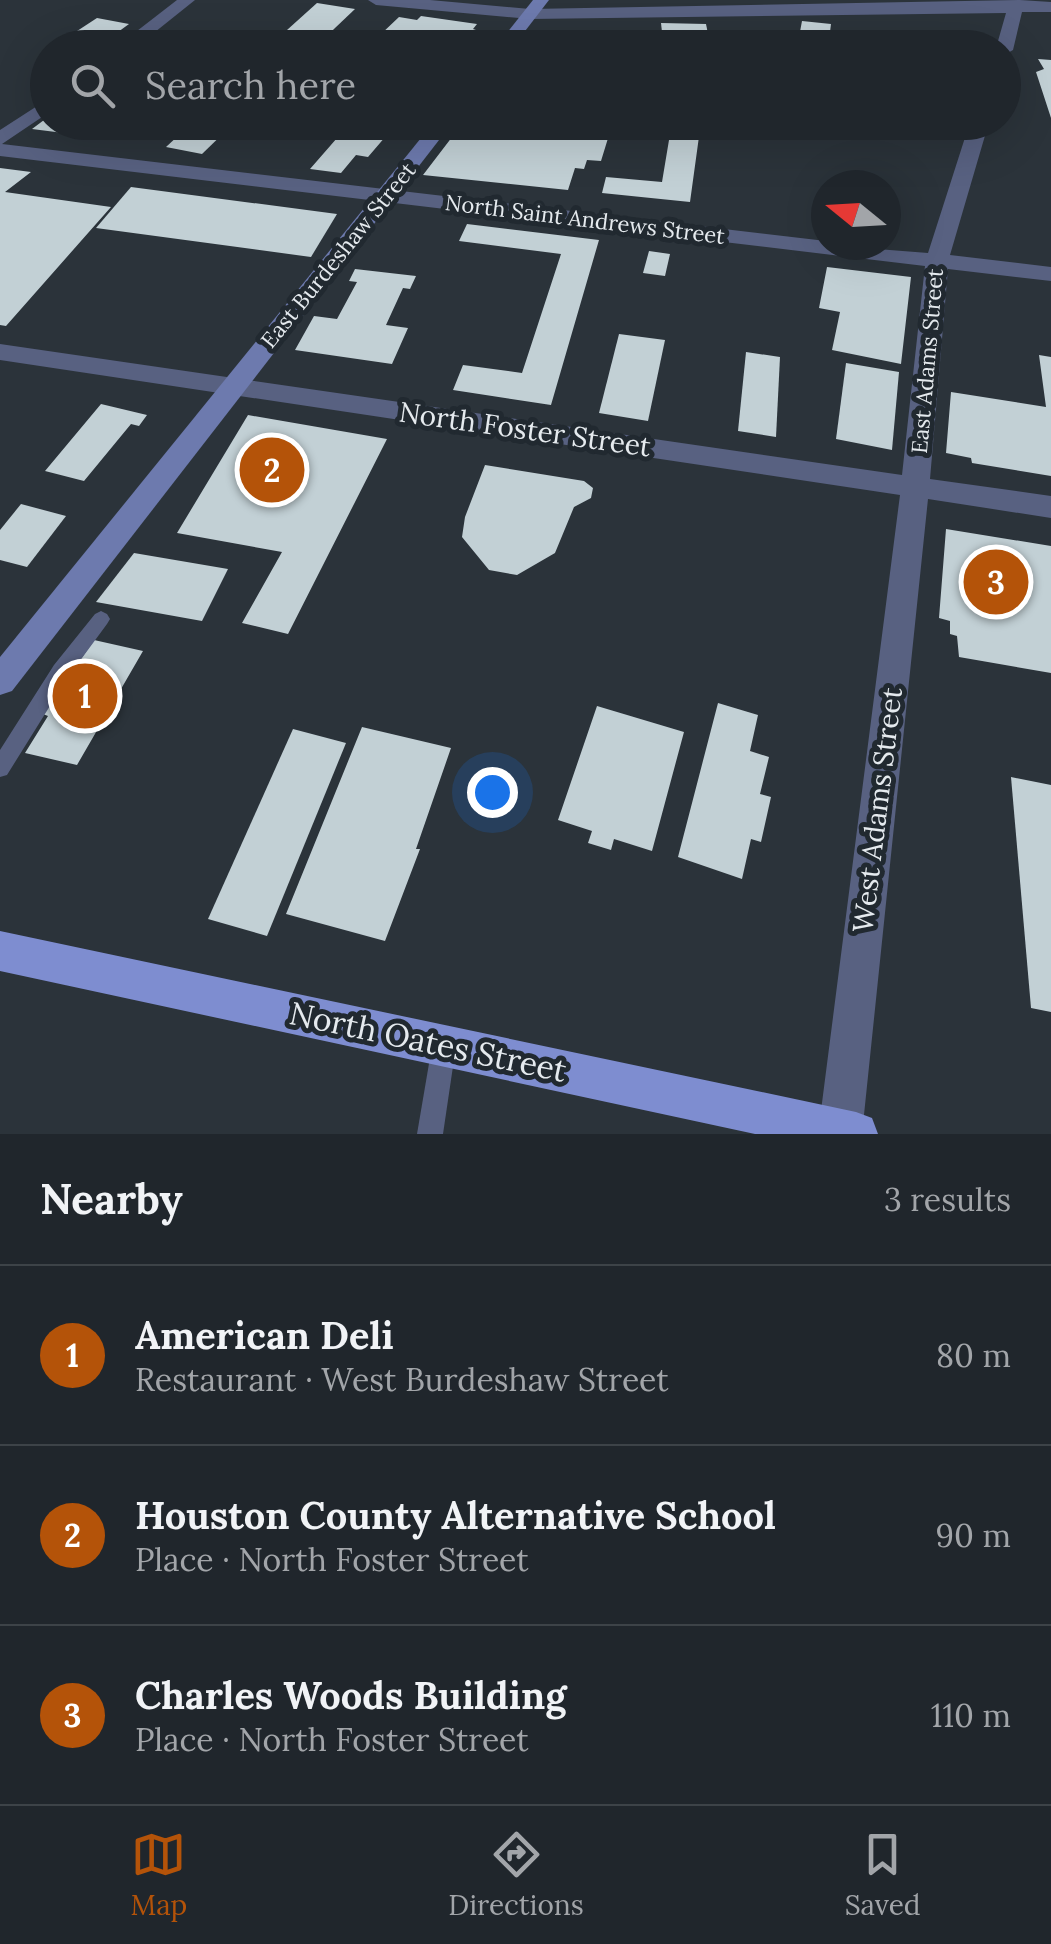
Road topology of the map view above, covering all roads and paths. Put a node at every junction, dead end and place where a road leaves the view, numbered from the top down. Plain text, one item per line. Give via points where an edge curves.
1 (187, 0) edge
2 (376, 0) edge
3 (1012, 4) edge
4 (536, 7) edge
5 (1051, 8) edge
6 (147, 30) edge
7 (517, 30) edge
8 (1011, 30) edge
9 (30, 117) edge
10 (0, 139) edge
11 (430, 140) edge
12 (974, 140) edge
13 (0, 150) edge
14 (386, 195) junction
15 (936, 260) junction
16 (1051, 274) edge
17 (0, 352) edge
18 (232, 387) junction
19 (915, 486) junction
20 (1051, 507) edge
21 (102, 619) dead end
22 (0, 680) edge
23 (0, 768) edge
24 (0, 951) edge
25 (444, 1046) junction
26 (845, 1133) edge
27 (430, 1134) edge

1 - 6 street
2 - 4 street
3 - 4 street
3 - 5 street
3 - 8 street
4 - 7 street
9 - 10 street
11 - 14 street, East Burdeshaw Street
12 - 15 street, East Adams Street
13 - 14 street, North Saint Andrews Street
14 - 15 street, North Saint Andrews Street
14 - 18 street, East Burdeshaw Street
15 - 16 street, North Saint Andrews Street
15 - 19 street, East Adams Street
17 - 18 street, North Foster Street
18 - 19 street, North Foster Street
18 - 22 street, East Burdeshaw Street
19 - 20 street, North Foster Street
19 - 26 street, West Adams Street
21 - 23 lane
24 - 25 main road, North Oates Street
25 - 26 main road, North Oates Street
25 - 27 lane

